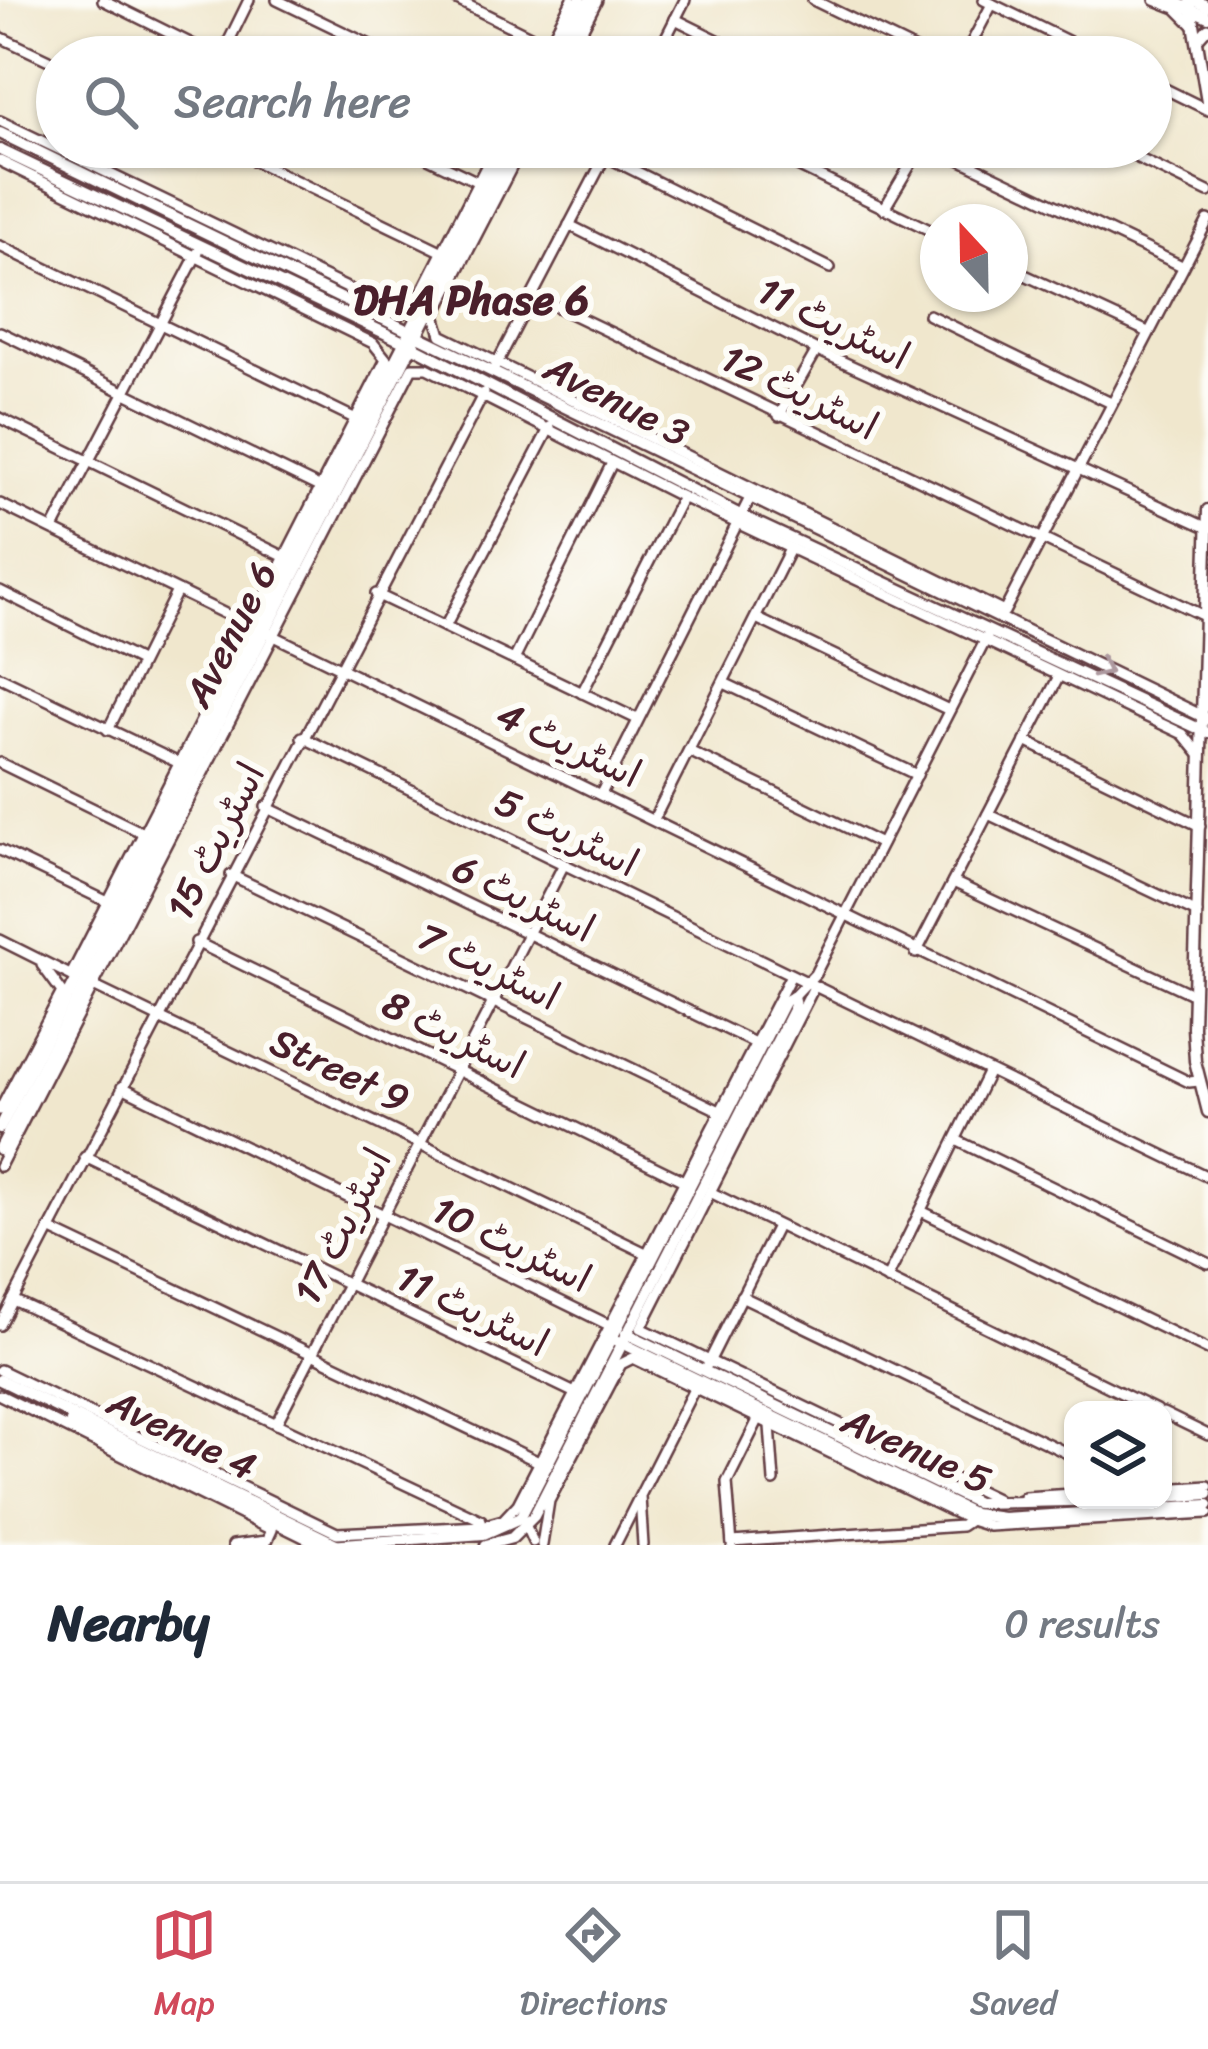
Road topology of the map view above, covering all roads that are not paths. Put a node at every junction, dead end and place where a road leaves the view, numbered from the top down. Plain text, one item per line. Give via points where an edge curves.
1 (104, 0) edge
2 (250, 0) edge
3 (277, 0) edge
4 (457, 0) edge
5 (576, 0) edge
6 (593, 0) edge
7 (685, 0) edge
8 (813, 0) edge
9 (1155, 0) edge
10 (988, 2) edge
11 (1171, 2) edge
12 (1200, 6) edge
13 (675, 19) junction
14 (1200, 31) edge
15 (177, 36) edge
16 (230, 36) edge
17 (352, 36) edge
18 (518, 36) edge
19 (556, 36) edge
20 (575, 36) edge
21 (666, 36) edge
22 (709, 36) edge
23 (887, 36) edge
24 (973, 36) edge
25 (1057, 36) edge
26 (0, 37) edge
27 (36, 54) edge
28 (1172, 92) edge
29 (1208, 108) edge
30 (0, 121) edge
31 (0, 133) edge
32 (36, 140) edge
33 (0, 150) edge
34 (36, 151) edge
35 (0, 161) edge
36 (72, 168) edge
37 (90, 168) edge
38 (269, 168) edge
39 (449, 168) edge
40 (487, 168) edge
41 (490, 168) edge
42 (506, 168) edge
43 (599, 168) edge
44 (638, 168) edge
45 (801, 168) edge
46 (908, 168) edge
47 (978, 168) edge
48 (1158, 168) edge
49 (478, 182) junction
50 (1208, 192) edge
51 (884, 209) junction
52 (1208, 220) edge
53 (569, 225) junction
54 (920, 226) edge
55 (0, 246) edge
56 (198, 251) junction
57 (443, 252) junction
58 (1182, 266) junction
59 (830, 268) dead end
60 (1028, 276) edge
61 (534, 296) junction
62 (431, 299) junction
63 (423, 314) junction
64 (929, 314) dead end
65 (372, 315) junction
66 (160, 324) junction
67 (0, 332) edge
68 (1148, 332) junction
69 (410, 340) junction
70 (817, 350) junction
71 (448, 351) junction
72 (441, 363) junction
73 (495, 367) junction
74 (393, 373) junction
75 (485, 391) junction
76 (124, 392) junction
77 (1111, 403) junction
78 (779, 416) junction
79 (0, 418) edge
80 (356, 419) junction
81 (550, 428) junction
82 (89, 460) junction
83 (612, 463) junction
84 (1076, 470) junction
85 (321, 488) junction
86 (682, 497) junction
87 (749, 500) junction
88 (0, 504) edge
89 (1208, 510) edge
90 (738, 519) junction
91 (1208, 528) edge
92 (53, 530) junction
93 (1040, 541) junction
94 (790, 549) junction
95 (285, 556) junction
96 (0, 592) edge
97 (176, 593) junction
98 (376, 594) junction
99 (1206, 617) edge
100 (756, 618) junction
101 (445, 627) junction
102 (260, 630) junction
103 (987, 638) junction
104 (514, 660) junction
105 (140, 662) junction
106 (338, 667) junction
107 (0, 677) edge
108 (1058, 678) junction
109 (724, 683) junction
110 (582, 693) junction
111 (949, 710) junction
112 (638, 719) junction
113 (1167, 720) junction
114 (1206, 725) edge
115 (108, 730) junction
116 (302, 736) junction
117 (1025, 741) junction
118 (689, 751) junction
119 (1202, 758) junction
120 (0, 763) edge
121 (179, 764) junction
122 (917, 776) junction
123 (602, 792) junction
124 (266, 807) junction
125 (988, 814) junction
126 (655, 818) junction
127 (1200, 826) junction
128 (142, 833) junction
129 (881, 844) junction
130 (0, 850) edge
131 (564, 864) junction
132 (231, 874) junction
133 (952, 882) junction
134 (108, 902) junction
135 (1197, 913) junction
136 (845, 915) junction
137 (528, 933) junction
138 (0, 940) edge
139 (196, 942) junction
140 (916, 952) junction
141 (35, 958) junction
142 (790, 975) junction
143 (81, 980) junction
144 (810, 985) junction
145 (1194, 995) junction
146 (793, 997) junction
147 (493, 1001) junction
148 (160, 1018) junction
149 (755, 1043) junction
150 (458, 1069) junction
151 (989, 1071) junction
152 (1198, 1081) junction
153 (122, 1087) junction
154 (0, 1110) edge
155 (720, 1111) junction
156 (1208, 1112) edge
157 (0, 1128) edge
158 (956, 1140) junction
159 (420, 1141) junction
160 (0, 1149) edge
161 (86, 1157) junction
162 (0, 1166) edge
163 (713, 1176) junction
164 (1208, 1177) edge
165 (684, 1181) junction
166 (710, 1192) junction
167 (921, 1211) junction
168 (382, 1214) junction
169 (776, 1226) junction
170 (49, 1229) junction
171 (650, 1255) junction
172 (1208, 1263) edge
173 (887, 1279) junction
174 (347, 1282) junction
175 (741, 1296) junction
176 (13, 1300) junction
177 (639, 1317) junction
178 (0, 1325) edge
179 (618, 1333) junction
180 (648, 1339) junction
181 (1208, 1350) edge
182 (309, 1355) junction
183 (707, 1364) junction
184 (0, 1370) edge
185 (0, 1388) edge
186 (694, 1388) junction
187 (575, 1394) junction
188 (1137, 1401) edge
189 (1172, 1418) edge
190 (758, 1420) junction
191 (276, 1424) junction
192 (770, 1426) junction
193 (1208, 1435) edge
194 (1064, 1452) edge
195 (539, 1462) junction
196 (773, 1481) dead end
197 (1208, 1490) edge
198 (1172, 1492) edge
199 (640, 1494) junction
200 (1064, 1494) edge
201 (1064, 1501) edge
202 (1208, 1509) edge
203 (970, 1520) junction
204 (482, 1526) junction
205 (527, 1535) edge
206 (418, 1542) edge
207 (501, 1544) edge
208 (732, 1544) edge
209 (232, 1545) edge
210 (330, 1545) edge
211 (486, 1545) edge
212 (615, 1545) edge
213 (644, 1545) edge

1 - 15 street
2 - 16 street
3 - 17 street
4 - 18 street
5 - 19 main road
6 - 20 main road
7 - 13 street
8 - 23 street
9 - 11 street
10 - 24 street
10 - 25 street
11 - 12 main road
11 - 14 street
12 - 14 main road
13 - 21 street
13 - 22 street
14 - 29 main road
26 - 27 street
28 - 29 street
30 - 32 street
31 - 34 main road, Avenue 3
33 - 56 main road, Avenue 3
35 - 56 street
36 - 65 main road, Avenue 3
37 - 65 street
38 - 57 street
39 - 49 street
40 - 49 street
41 - 62 main road, Avenue 6
42 - 62 main road, Avenue 6
43 - 53 street
44 - 59 street
45 - 51 street
46 - 51 street
47 - 58 street
48 - 50 street
49 - 57 street
51 - 54 street
52 - 58 street
53 - 61 street
53 - 70 street, اسٹریٹ 11
55 - 66 street
56 - 65 main road, Avenue 3
56 - 66 street
56 - 74 street via 379,346
57 - 62 street
58 - 68 street
60 - 68 street
61 - 73 street
61 - 78 street, اسٹریٹ 12
62 - 63 main road, Avenue 6
62 - 65 street via 406,313
62 - 73 street via 441,335
63 - 65 main road
63 - 69 main road, Avenue 6
63 - 71 main road
64 - 77 street
65 - 69 main road, Avenue 3
65 - 74 main road
66 - 76 street
66 - 80 street
67 - 76 street
68 - 77 street
69 - 71 main road, Avenue 3
69 - 72 main road, Avenue 3
69 - 74 main road, Avenue 6
70 - 78 street
70 - 84 street, اسٹریٹ 11
71 - 73 main road, Avenue 3
72 - 74 main road via 415,361
72 - 75 main road, Avenue 3
73 - 87 main road, Avenue 3
73 - 93 street via 1004,611
74 - 75 street via 422,367
74 - 80 street
74 - 102 main road, Avenue 6
75 - 81 street
75 - 90 main road, Avenue 3
75 - 98 street, اسٹریٹ 15
76 - 82 street
76 - 85 street
77 - 84 street
78 - 93 street, اسٹریٹ 12
79 - 82 street
80 - 85 street
81 - 83 street
81 - 101 street
82 - 92 street
82 - 95 street
83 - 86 street
83 - 104 street
84 - 91 street, اسٹریٹ 11
84 - 93 street
85 - 95 street
86 - 90 street
86 - 110 street
87 - 90 street
87 -> 114 main road, Avenue 3
88 - 92 street, اسٹریٹ 4
89 - 91 main road
90 - 94 street
90 - 103 main road, Avenue 3
90 - 112 street
91 - 99 main road
92 - 97 street, اسٹریٹ 4
93 - 99 street, اسٹریٹ 12
94 - 100 street
94 - 103 street
95 - 102 street
96 - 105 street
97 - 102 street, اسٹریٹ 4
97 - 105 street
98 - 101 street
98 - 106 street, اسٹریٹ 15
99 - 114 main road
100 - 109 street
100 - 111 street
101 - 104 street
102 - 106 street, اسٹریٹ 4
102 - 121 street
102 - 143 main road, Avenue 6
103 - 108 street
103 - 111 street
103 - 113 main road, Avenue 3
104 - 110 street
105 - 115 street
106 - 116 street, اسٹریٹ 15
106 - 123 street, اسٹریٹ 4
107 - 115 street
108 - 113 street
108 - 117 street
109 - 118 street
109 - 122 street
110 - 112 street
111 - 122 street
112 - 123 street
113 - 114 main road, Avenue 3
113 - 119 street
114 - 119 main road
115 - 121 street
116 - 124 street, اسٹریٹ 15
116 - 131 street, اسٹریٹ 5
117 - 125 street
117 - 127 street
118 - 126 street
118 - 129 street
119 - 127 main road
120 - 128 street
121 - 128 street
122 - 129 street
123 - 126 street, اسٹریٹ 4
124 - 132 street, اسٹریٹ 15
124 - 137 street, اسٹریٹ 6
125 - 133 street
125 - 135 street
126 - 136 street, اسٹریٹ 4
127 - 135 main road
128 - 134 street
129 - 136 street
130 - 134 street
131 - 137 street, اسٹریٹ 17
131 - 142 street, اسٹریٹ 5
132 - 139 street, اسٹریٹ 15
132 - 147 street, اسٹریٹ 7
133 - 140 street
133 - 145 street
134 - 143 street
135 - 145 main road
136 - 140 street, اسٹریٹ 4
136 - 144 street
137 - 147 street, اسٹریٹ 17
137 - 149 street, اسٹریٹ 6
138 - 141 street, Street 9
139 - 148 street, اسٹریٹ 15
139 - 150 street, اسٹریٹ 8
140 - 152 street, اسٹریٹ 4
141 - 143 street, Street 9
141 - 154 street via 62,992
142 - 144 street, اسٹریٹ 5
142 - 149 street
143 - 148 street, Street 9
143 - 157 main road, Avenue 6
143 - 160 main road, Avenue 6
143 - 162 street
144 - 146 street
144 - 151 street, اسٹریٹ 5
144 - 163 street
145 - 152 main road
146 - 163 main road
146 - 171 main road
147 - 150 street, اسٹریٹ 17
147 - 155 street, اسٹریٹ 7
148 - 153 street, اسٹریٹ 15
148 - 159 street, Street 9
149 - 155 street
150 - 159 street, اسٹریٹ 17
150 - 165 street, اسٹریٹ 8
151 - 158 street
151 - 164 street, اسٹریٹ 5
152 - 156 main road
153 - 161 street, اسٹریٹ 15
153 - 168 street, اسٹریٹ 10
155 - 165 street
158 - 167 street
158 - 172 street
159 - 168 street, اسٹریٹ 17
159 - 171 street, Street 9
161 - 170 street, اسٹریٹ 15
161 - 174 street, اسٹریٹ 11
163 - 166 street
163 - 177 main road
165 - 171 street
166 - 169 street
166 - 177 street
167 - 173 street
167 - 181 street
168 - 174 street, اسٹریٹ 17
168 - 179 street, اسٹریٹ 10
169 - 173 street
169 - 175 street
170 - 176 street, اسٹریٹ 15
170 - 182 street
171 - 179 main road
173 - 188 street
174 - 182 street, اسٹریٹ 17
174 - 187 street, اسٹریٹ 11
175 - 183 street
175 - 194 street
176 - 178 street, اسٹریٹ 15
176 - 191 street
177 - 179 main road
177 - 180 street
179 - 180 main road, Avenue 5
179 - 187 street
179 - 202 main road, Avenue 5 via 974,1514
179 - 205 main road
179 - 205 main road
180 - 183 street
180 - 201 main road, Avenue 5 via 977,1503
182 - 191 street, اسٹریٹ 17
182 - 195 street
183 - 200 street via 982,1496
184 - 204 street via 337,1533
185 - 209 street via 272,1530 267,1541
185 - 210 main road, Avenue 4
186 - 190 street
186 - 199 street
186 - 205 street via 624,1360
187 - 195 street
189 - 193 street
190 - 192 street
190 - 208 street via 728,1482
191 - 204 street
192 - 196 street
192 - 203 street
195 - 204 street via 513,1510
197 - 198 main road
199 - 212 street
199 - 213 street
202 - 203 street via 989,1526
203 - 208 street
205 - 206 main road
205 - 207 main road
206 - 210 main road
207 - 211 main road

